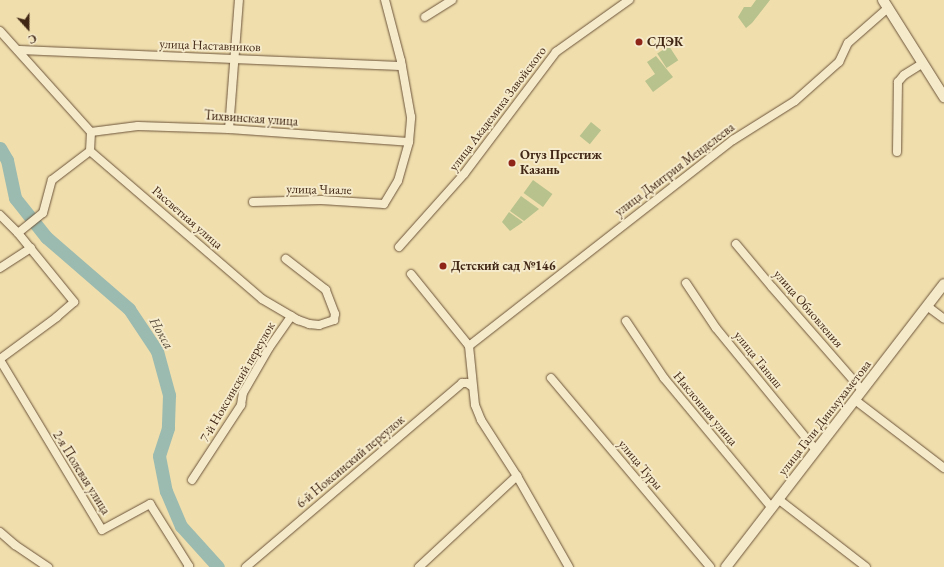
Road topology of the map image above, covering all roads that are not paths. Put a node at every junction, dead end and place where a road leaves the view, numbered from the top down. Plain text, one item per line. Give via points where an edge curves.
1 (239, 0) edge
2 (385, 0) edge
3 (452, 0) edge
4 (629, 0) edge
5 (885, 4) edge
6 (425, 17) dead end
7 (0, 31) edge
8 (18, 50) junction
9 (235, 59) junction
10 (923, 63) junction
11 (402, 66) junction
12 (944, 97) edge
13 (229, 129) junction
14 (91, 132) junction
15 (409, 142) junction
16 (90, 151) junction
17 (897, 152) dead end
18 (253, 202) dead end
19 (0, 215) edge
20 (18, 233) junction
21 (736, 244) dead end
22 (399, 247) dead end
23 (30, 248) junction
24 (286, 259) dead end
25 (0, 268) edge
26 (411, 274) dead end
27 (686, 282) dead end
28 (944, 284) edge
29 (927, 306) junction
30 (291, 316) junction
31 (944, 319) edge
32 (626, 321) dead end
33 (469, 346) junction
34 (0, 359) edge
35 (551, 378) dead end
36 (473, 387) junction
37 (862, 390) junction
38 (855, 400) junction
39 (816, 450) junction
40 (944, 468) edge
41 (517, 476) junction
42 (192, 480) dead end
43 (775, 503) junction
44 (0, 532) edge
45 (188, 566) edge
46 (48, 567) edge
47 (246, 567) edge
48 (419, 567) edge
49 (569, 567) edge
50 (710, 567) edge
51 (726, 567) edge
52 (866, 567) edge

1 - 9 street
2 - 11 street
3 - 6 street
4 - 22 street, улица Академика Завойского via 556,52 464,174
5 - 10 street
5 - 33 street, улица Дмитрия Менделеева via 848,43 839,62 795,101 733,140
7 - 8 street
8 - 9 street, улица Наставников
8 - 14 street
9 - 11 street, улица Наставников
9 - 13 street
10 - 12 street
10 - 17 street via 898,82
11 - 15 street via 411,117
13 - 14 street, Тихвинская улица via 138,126
13 - 15 street, Тихвинская улица
14 - 16 street
15 - 18 street, улица Чиале via 398,181 384,204 321,200
16 - 20 street via 52,180 43,213
16 - 30 street, Рассветная улица via 262,299
19 - 20 street, 2-я Полевая улица
20 - 23 street, 2-я Полевая улица
21 - 37 street, улица Обновления
23 - 25 street
23 - 34 street, 2-я Полевая улица via 74,302
24 - 30 street, Рассветная улица via 326,290 335,314 334,320 319,325 309,324
26 - 33 street
27 - 39 street, улица Таныш via 716,328
28 - 29 street, улица Гали Динмухаметова
29 - 31 street
29 - 37 street, улица Гали Динмухаметова
30 - 42 street, 7-й Ноксинский переулок via 243,393 241,405
32 - 43 street, Наклонная улица via 664,378
33 - 36 street
34 - 45 street, 2-я Полевая улица via 102,530 150,504
35 - 50 street, улица Туры
36 - 41 street via 475,405 481,420
36 - 47 street, 6-й Ноксинский переулок via 468,383 462,383
37 - 38 street, улица Гали Динмухаметова
38 - 39 street, улица Гали Динмухаметова
38 - 40 street
39 - 43 street, улица Гали Динмухаметова
41 - 48 street
41 - 49 street
43 - 51 street, улица Гали Динмухаметова
43 - 52 street, Наклонная улица
44 - 46 street via 14,545

